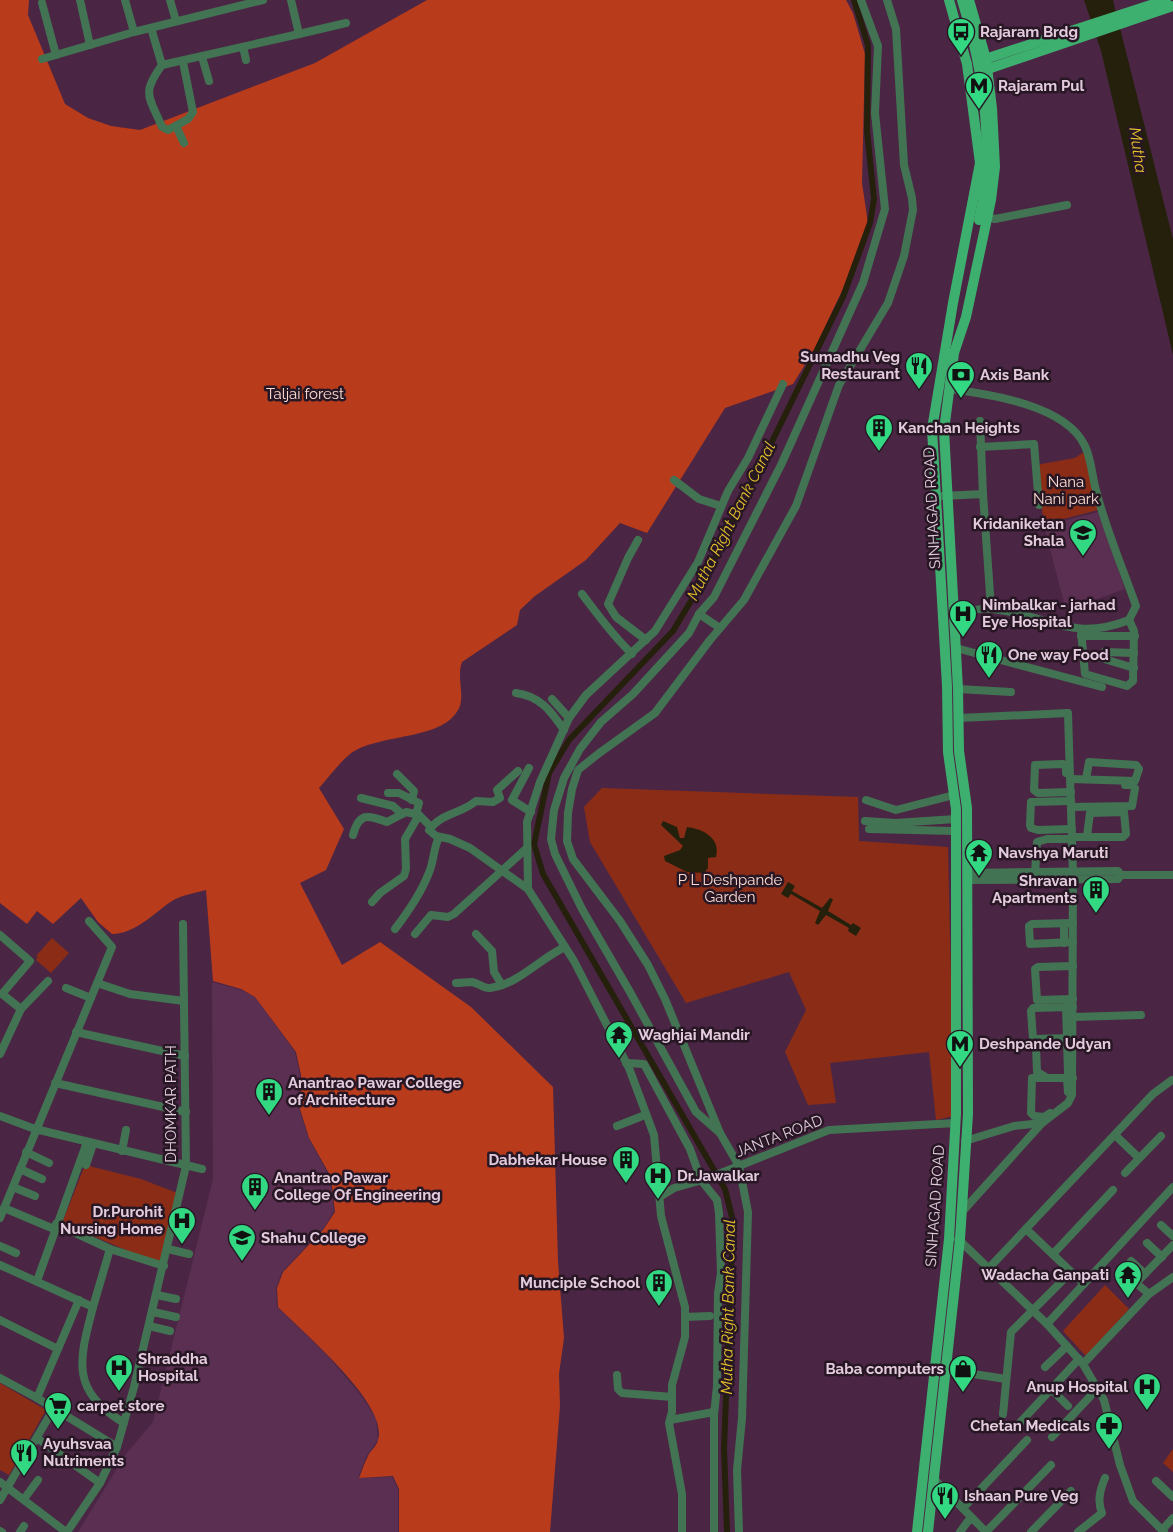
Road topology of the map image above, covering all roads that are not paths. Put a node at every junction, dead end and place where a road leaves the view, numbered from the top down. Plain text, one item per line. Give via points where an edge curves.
1 (80, 0) edge
2 (125, 0) edge
3 (170, 0) edge
4 (263, 0) edge
5 (291, 0) edge
6 (861, 0) edge
7 (887, 0) edge
8 (949, 0) edge
9 (962, 0) edge
10 (969, 0) edge
11 (1166, 0) edge
12 (42, 3) dead end
13 (1173, 6) edge
14 (176, 21) junction
15 (346, 23) dead end
16 (151, 28) junction
17 (134, 32) junction
18 (300, 34) junction
19 (90, 45) junction
20 (243, 47) junction
21 (1034, 48) junction
22 (56, 55) junction
23 (202, 57) junction
24 (42, 59) dead end
25 (246, 60) dead end
26 (183, 62) junction
27 (967, 64) junction
28 (986, 64) junction
29 (162, 65) junction
30 (968, 75) junction
31 (209, 81) dead end
32 (176, 126) junction
33 (184, 143) dead end
34 (1067, 205) dead end
35 (983, 218) junction
36 (784, 384) dead end
37 (949, 390) junction
38 (980, 421) dead end
39 (980, 447) junction
40 (674, 480) dead end
41 (982, 494) junction
42 (935, 496) junction
43 (947, 496) junction
44 (1038, 505) dead end
45 (721, 506) junction
46 (638, 540) dead end
47 (582, 594) dead end
48 (608, 604) junction
49 (991, 608) junction
50 (598, 614) junction
51 (699, 614) junction
52 (954, 614) junction
53 (1129, 620) junction
54 (720, 628) junction
55 (1081, 633) junction
56 (1134, 636) junction
57 (646, 640) junction
58 (956, 648) junction
59 (1134, 653) junction
60 (632, 654) junction
61 (1134, 668) junction
62 (1102, 687) dead end
63 (958, 689) junction
64 (1011, 692) dead end
65 (516, 693) dead end
66 (552, 699) dead end
67 (569, 718) junction
68 (959, 718) junction
69 (564, 730) junction
70 (530, 768) dead end
71 (518, 771) dead end
72 (397, 774) dead end
73 (1086, 779) junction
74 (1070, 792) junction
75 (388, 793) dead end
76 (954, 795) junction
77 (361, 798) dead end
78 (412, 800) junction
79 (866, 800) dead end
80 (531, 812) junction
81 (402, 814) junction
82 (418, 815) junction
83 (956, 819) junction
84 (431, 827) junction
85 (956, 830) junction
86 (352, 834) dead end
87 (1072, 835) junction
88 (1088, 836) junction
89 (439, 837) junction
90 (527, 848) junction
91 (503, 870) junction
92 (1035, 873) junction
93 (1173, 875) edge
94 (957, 876) junction
95 (968, 877) junction
96 (1073, 877) junction
97 (528, 889) junction
98 (372, 902) dead end
99 (89, 921) dead end
100 (1073, 923) junction
101 (183, 924) dead end
102 (1064, 924) junction
103 (395, 929) dead end
104 (415, 934) dead end
105 (476, 934) dead end
106 (0, 935) edge
107 (1064, 943) junction
108 (1073, 944) junction
109 (565, 947) junction
110 (1036, 947) dead end
111 (1036, 964) dead end
112 (1073, 965) junction
113 (48, 982) dead end
114 (97, 983) junction
115 (456, 983) dead end
116 (502, 985) junction
117 (66, 988) dead end
118 (1, 993) edge
119 (91, 998) junction
120 (184, 1001) junction
121 (1071, 1004) junction
122 (21, 1009) junction
123 (1141, 1015) dead end
124 (1073, 1017) junction
125 (76, 1032) junction
126 (1070, 1040) junction
127 (0, 1054) edge
128 (185, 1056) junction
129 (626, 1063) junction
130 (1070, 1077) junction
131 (1172, 1080) edge
132 (55, 1083) junction
133 (186, 1112) junction
134 (645, 1115) junction
135 (0, 1116) edge
136 (956, 1123) junction
137 (1042, 1123) junction
138 (617, 1126) dead end
139 (35, 1129) junction
140 (126, 1130) dead end
141 (720, 1133) junction
142 (1115, 1135) junction
143 (1161, 1136) dead end
144 (965, 1142) junction
145 (90, 1143) junction
146 (122, 1151) junction
147 (26, 1152) junction
148 (1139, 1158) junction
149 (49, 1163) dead end
150 (86, 1165) dead end
151 (186, 1166) junction
152 (737, 1167) junction
153 (20, 1169) junction
154 (202, 1169) dead end
155 (1125, 1173) dead end
156 (42, 1179) dead end
157 (703, 1180) junction
158 (13, 1187) junction
159 (1173, 1187) edge
160 (1113, 1190) dead end
161 (35, 1196) dead end
162 (661, 1196) junction
163 (4, 1208) junction
164 (961, 1213) junction
165 (0, 1218) edge
166 (1161, 1225) dead end
167 (55, 1227) junction
168 (1026, 1229) junction
169 (1173, 1236) edge
170 (949, 1239) junction
171 (960, 1239) junction
172 (1147, 1243) dead end
173 (1173, 1245) edge
174 (0, 1246) edge
175 (110, 1249) junction
176 (168, 1249) junction
177 (16, 1253) dead end
178 (189, 1254) dead end
179 (1053, 1254) junction
180 (1162, 1257) junction
181 (1131, 1261) dead end
182 (0, 1265) edge
183 (164, 1266) junction
184 (989, 1268) junction
185 (1071, 1272) junction
186 (1145, 1274) junction
187 (1173, 1277) edge
188 (36, 1281) junction
189 (1084, 1284) junction
190 (1149, 1294) junction
191 (157, 1295) junction
192 (176, 1299) dead end
193 (79, 1300) junction
194 (93, 1307) junction
195 (1032, 1310) junction
196 (153, 1312) junction
197 (710, 1316) dead end
198 (176, 1317) dead end
199 (685, 1317) junction
200 (0, 1320) edge
201 (1047, 1324) junction
202 (149, 1326) junction
203 (170, 1331) dead end
204 (1067, 1346) junction
205 (58, 1348) junction
206 (1081, 1361) junction
207 (1046, 1367) dead end
208 (947, 1370) junction
209 (617, 1375) dead end
210 (0, 1378) edge
211 (1006, 1379) junction
212 (1098, 1388) junction
213 (1051, 1389) junction
214 (672, 1397) junction
215 (37, 1398) junction
216 (1068, 1406) dead end
217 (54, 1408) junction
218 (714, 1412) junction
219 (1002, 1414) dead end
220 (670, 1420) junction
221 (124, 1423) junction
222 (1016, 1427) dead end
223 (37, 1438) junction
224 (1052, 1438) dead end
225 (1026, 1440) dead end
226 (117, 1447) junction
227 (1051, 1465) dead end
228 (1105, 1478) dead end
229 (38, 1480) dead end
230 (935, 1480) junction
231 (1156, 1481) dead end
232 (0, 1482) edge
233 (100, 1483) junction
234 (8, 1487) junction
235 (1071, 1491) dead end
236 (1173, 1497) edge
237 (24, 1499) junction
238 (0, 1500) edge
239 (963, 1508) junction
240 (1173, 1518) edge
241 (973, 1519) junction
242 (1163, 1531) edge
243 (66, 1532) edge
244 (682, 1532) edge
245 (714, 1532) edge
246 (739, 1532) edge
247 (917, 1532) edge
248 (928, 1532) edge
249 (960, 1532) edge
250 (986, 1532) edge
251 (1031, 1532) edge
252 (1078, 1532) edge

1 - 19 street
2 - 17 street
3 - 14 street
4 - 14 street
5 - 18 street
6 - 51 street via 878,46 875,113 886,209 863,283 781,464 714,597
7 - 54 street via 896,29 904,165 912,198 912,222 904,256 884,311 839,385 796,506 744,600
8 - 27 main road, SINHAGAD ROAD
9 - 35 main road, bridge via 977,58 988,147
10 - 28 main road
11 - 21 main road
12 - 22 street
13 - 21 main road
14 - 16 street
15 - 18 street
16 - 17 street
16 - 29 street
17 - 19 street
18 - 20 street
19 - 22 street
20 - 23 street
20 - 25 street
21 - 28 main road
22 - 24 street
23 - 26 street
23 - 31 street
26 - 29 street
26 - 32 street via 193,112
27 - 28 main road
27 - 30 main road, SINHAGAD ROAD
28 - 30 main road
28 - 35 main road via 995,148 993,187
29 - 32 street via 148,91 162,127 168,130
30 - 42 main road, SINHAGAD ROAD via 980,163 932,429
32 - 33 street
34 - 35 street via 995,219
35 - 37 main road, SINHAGAD ROAD
36 - 45 street
37 - 43 main road, SINHAGAD ROAD via 944,430
37 - 53 street via 1033,406 1068,426 1085,445 1097,494 1136,606
38 - 39 street
39 - 41 street
39 - 44 street via 1034,444
40 - 45 street via 699,499
41 - 43 street
41 - 49 street
42 - 43 street
42 - 76 main road, SINHAGAD ROAD via 948,752
43 - 52 main road, SINHAGAD ROAD
45 - 57 street via 698,562
46 - 48 street
47 - 50 street
48 - 50 street
48 - 57 street via 616,617
49 - 52 street
49 - 55 street
50 - 60 street
51 - 54 street
51 - 141 street via 689,633 633,694 601,722 580,748 564,778 554,810 551,839 582,909 696,1112
52 - 58 main road, SINHAGAD ROAD
53 - 55 street
53 - 56 street
54 - 141 street via 655,713 578,770 569,805 567,841 573,859 648,965
55 - 56 street
55 - 61 street via 1085,674 1127,686 1133,681
56 - 59 street
57 - 60 street
58 - 62 street
58 - 63 main road, SINHAGAD ROAD
59 - 61 street
59 - 61 street via 1104,652 1101,658
60 - 67 street via 586,695
63 - 64 street
63 - 68 main road, SINHAGAD ROAD
65 - 69 street via 540,700
66 - 67 street
67 - 69 street
68 - 74 street via 1068,714
68 - 95 main road, SINHAGAD ROAD via 959,751 967,808
69 - 80 street via 540,782
70 - 80 street via 512,800
71 - 84 street via 497,790 500,798 493,802 476,801 468,809 442,817
72 - 78 street via 414,791
73 - 73 street via 1135,782 1139,768 1136,765 1089,762
73 - 74 street
74 - 74 street via 1035,792 1035,765 1065,765
74 - 74 street via 1132,785 1134,788 1132,806
74 - 87 street
74 - 87 street via 1031,802 1030,825 1038,830
75 - 78 street
76 - 79 street via 896,810
76 - 83 main road, SINHAGAD ROAD
77 - 81 street via 393,806
78 - 82 street via 420,806
80 - 90 street via 527,822
81 - 82 street
81 - 86 street via 387,822 368,816 360,818
82 - 84 street
82 - 98 street via 406,839 404,876
83 - 85 main road, SINHAGAD ROAD
83 - 85 street via 867,825
84 - 89 street via 429,830
85 - 94 main road, SINHAGAD ROAD
87 - 88 street
87 - 92 street via 1037,842
87 - 96 street
88 - 88 street via 1090,813 1124,812 1125,836
89 - 91 street via 470,848
89 - 103 street via 428,875
90 - 91 street
90 - 97 street
91 - 97 street
91 - 104 street via 454,914 448,917 431,915
92 - 95 street
92 - 96 street
93 - 96 street via 1121,875 1118,879
94 - 95 main road
94 - 136 main road, SINHAGAD ROAD
95 - 96 street
95 - 144 main road, SINHAGAD ROAD via 968,1114
96 - 100 street
97 - 109 street
99 - 114 street via 112,947
100 - 102 street
100 - 108 street
101 - 120 street, DHOMKAR PATH
102 - 107 street
102 - 107 street via 1029,926 1030,944
105 - 116 street via 492,950 494,972
106 - 118 street via 30,961
107 - 108 street
108 - 110 street
108 - 112 street
109 - 116 street
109 - 129 street
111 - 112 street
112 - 121 street
112 - 121 street via 1035,969 1037,1000
113 - 122 street
114 - 119 street
114 - 120 street via 130,994
115 - 116 street via 471,982 486,989
117 - 119 street
118 - 122 street
119 - 125 street
120 - 128 street, DHOMKAR PATH
121 - 124 street
121 - 126 street
121 - 126 street via 1033,1008 1031,1011 1034,1039
122 - 127 street
123 - 124 street
124 - 126 street
125 - 128 street
125 - 132 street
126 - 130 street
126 - 130 street via 1039,1042 1036,1046 1039,1074
128 - 133 street, DHOMKAR PATH
129 - 134 street
129 - 157 street via 644,1064
130 - 130 street via 1032,1078 1032,1114 1046,1116 1064,1100
130 - 137 street via 1072,1095 1068,1103
131 - 142 street via 1153,1094
132 - 133 street
132 - 139 street
133 - 151 street, DHOMKAR PATH
134 - 138 street
134 - 162 street via 654,1136
135 - 139 street
136 - 152 street, JANTA ROAD via 829,1130
136 - 170 main road, SINHAGAD ROAD
137 - 144 street via 1014,1126
137 - 164 street
139 - 145 street
139 - 147 street
140 - 146 street
141 - 152 street
142 - 148 street
142 - 168 street
143 - 148 street
144 - 164 main road, SINHAGAD ROAD
145 - 146 street
145 - 150 street
145 - 167 street
146 - 151 street
147 - 149 street
147 - 153 street
148 - 155 street
151 - 154 street
151 - 176 street, DHOMKAR PATH
152 - 157 street, JANTA ROAD
152 - 246 street via 748,1212 737,1470
153 - 156 street
153 - 158 street
157 - 162 street, JANTA ROAD via 674,1188
157 - 218 street via 717,1200 720,1229
158 - 161 street
158 - 163 street
159 - 189 street
160 - 179 street
162 - 199 street via 661,1216 682,1288
163 - 165 street
163 - 167 street
164 - 171 main road, SINHAGAD ROAD
166 - 169 street
167 - 175 street
167 - 188 street
168 - 179 street
168 - 184 street
170 - 171 street
170 - 247 main road, SINHAGAD ROAD
171 - 184 street
171 - 208 main road, SINHAGAD ROAD
172 - 180 street
173 - 180 street
174 - 177 street
175 - 183 street
175 - 194 street
176 - 178 street
176 - 183 street, DHOMKAR PATH
179 - 185 street
180 - 186 street
181 - 186 street
182 - 188 street
183 - 191 street, DHOMKAR PATH
184 - 195 street
185 - 189 street
185 - 195 street
186 - 190 street via 1136,1283
187 - 190 street
188 - 193 street
189 - 201 street
190 - 206 street
191 - 192 street
191 - 196 street, DHOMKAR PATH
193 - 194 street
193 - 205 street
194 - 221 street via 85,1339 82,1375 87,1389 110,1414
195 - 201 street
195 - 211 street via 1011,1332
196 - 198 street
196 - 202 street, DHOMKAR PATH
197 - 199 street
199 - 214 street via 685,1337 672,1385
200 - 205 street
201 - 204 street
202 - 203 street
202 - 221 street, DHOMKAR PATH
204 - 206 street
204 - 207 street
205 - 215 street
206 - 212 street
206 - 213 street
208 - 211 street
208 - 230 main road, SINHAGAD ROAD
209 - 214 street via 618,1389 622,1394
210 - 215 street
211 - 219 street
212 - 224 street
212 - 242 street via 1133,1501
213 - 216 street
213 - 222 street
214 - 220 street
215 - 217 street
217 - 223 street
217 - 226 street
218 - 220 street
218 - 245 street
220 - 244 street via 682,1494
221 - 226 street, DHOMKAR PATH
223 - 233 street
223 - 234 street
225 - 239 street
226 - 233 street, DHOMKAR PATH
227 - 250 street
228 - 252 street via 1100,1490 1102,1513
229 - 237 street
230 - 239 street
230 - 248 main road, SINHAGAD ROAD
231 - 236 street
232 - 234 street
233 - 243 street, DHOMKAR PATH
234 - 237 street
234 - 238 street
235 - 251 street
237 - 243 street
239 - 241 street
240 - 242 street
241 - 249 street
241 - 250 street

